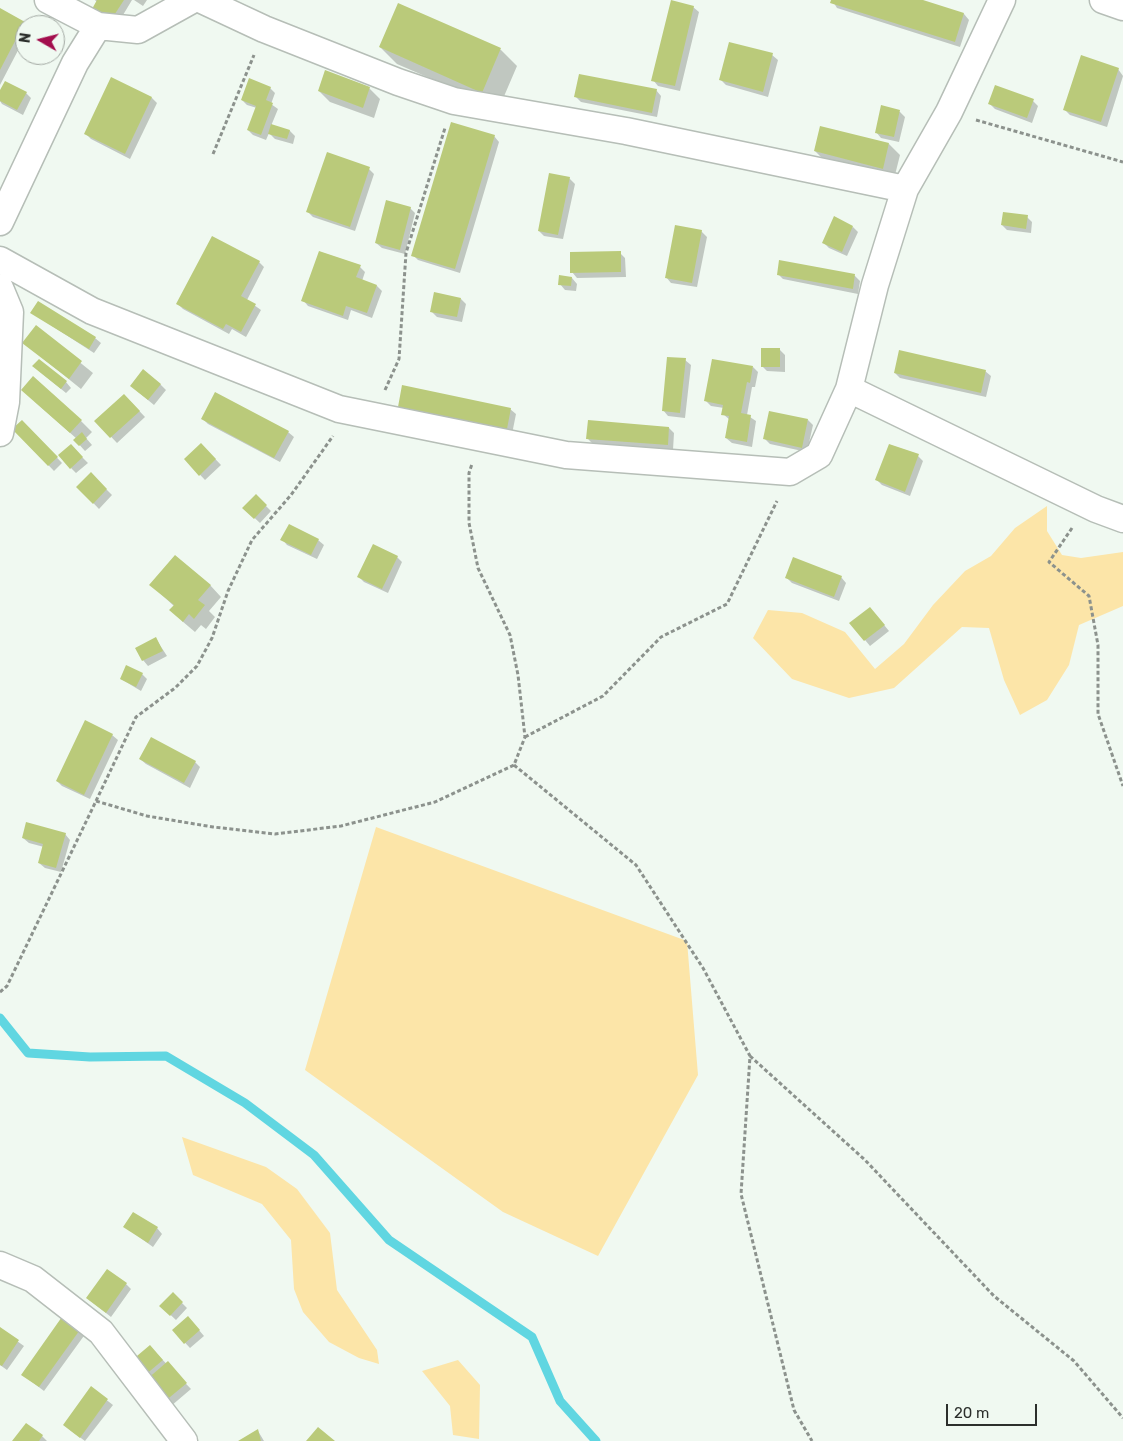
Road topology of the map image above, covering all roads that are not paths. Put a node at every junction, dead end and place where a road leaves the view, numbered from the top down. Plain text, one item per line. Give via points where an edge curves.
1 (48, 0) edge
2 (192, 0) edge
3 (202, 0) edge
4 (1002, 0) edge
5 (1102, 0) edge
6 (1123, 7) edge
7 (98, 26) junction
8 (905, 189) junction
9 (0, 222) edge
10 (0, 260) edge
11 (0, 288) edge
12 (849, 388) junction
13 (0, 433) edge
14 (1123, 519) edge
15 (0, 1265) edge
16 (170, 1435) edge

1 - 7 street
2 - 7 street via 138,30
3 - 8 street via 264,29 454,101 626,131
4 - 8 street via 949,112
5 - 6 street
7 - 9 street via 75,63
8 - 12 street via 875,285
10 - 12 street via 92,311 339,409 566,455 790,472 819,455
11 - 13 street via 10,312 6,402
12 - 14 street via 1096,509
15 - 16 street via 33,1279 101,1332

